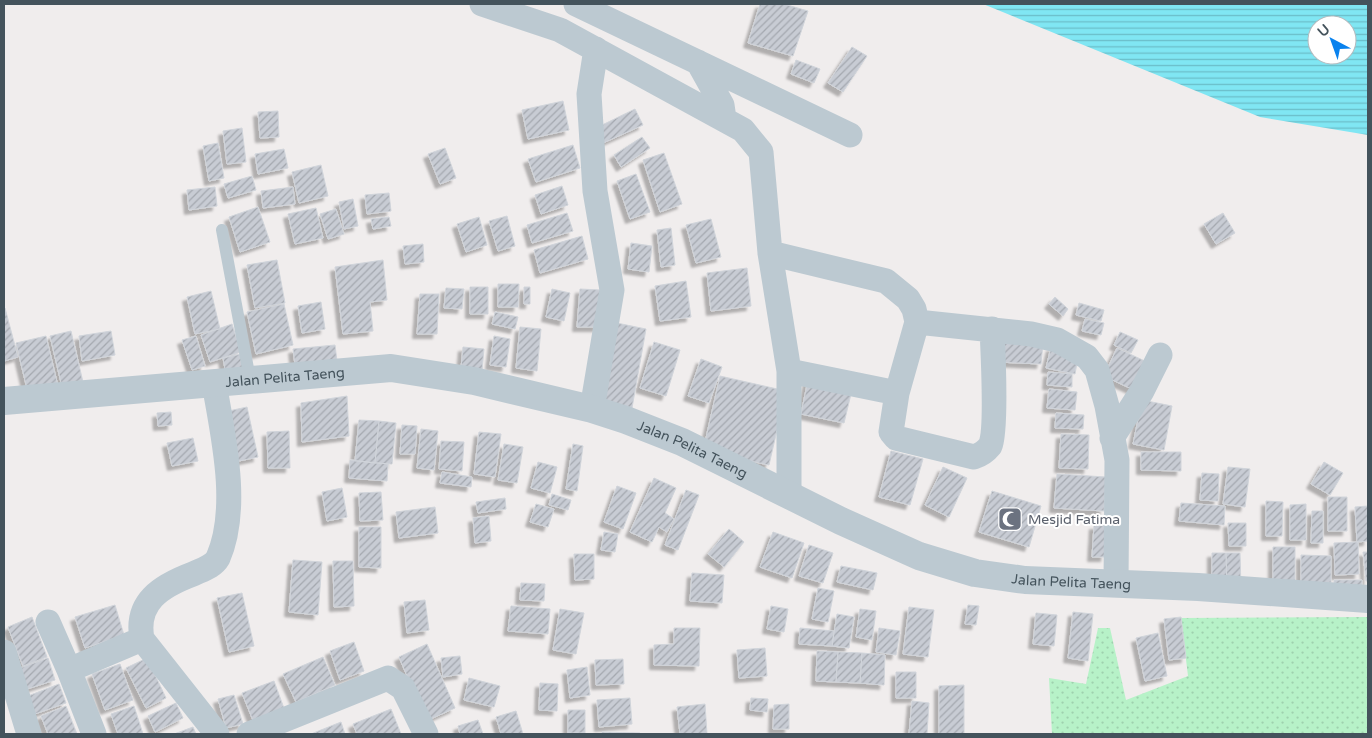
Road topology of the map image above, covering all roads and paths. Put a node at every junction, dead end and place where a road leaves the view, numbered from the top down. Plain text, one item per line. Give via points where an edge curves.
1 (482, 4) edge
2 (576, 4) edge
3 (596, 49) junction
4 (698, 62) junction
5 (724, 119) junction
6 (850, 135) dead end
7 (222, 230) dead end
8 (770, 253) junction
9 (917, 322) junction
10 (992, 329) junction
11 (1160, 355) dead end
12 (789, 371) junction
13 (250, 379) junction
14 (214, 383) junction
15 (897, 393) junction
16 (4, 401) edge
17 (592, 408) junction
18 (1112, 438) junction
19 (789, 494) junction
20 (1116, 584) junction
21 (1368, 598) edge
22 (48, 622) dead end
23 (142, 638) junction
24 (4, 652) edge
25 (69, 670) junction
26 (29, 734) edge
27 (94, 734) edge
28 (217, 734) edge
29 (249, 734) edge
30 (426, 734) edge
31 (445, 734) edge

1 - 3 street via 560,30
2 - 4 street
3 - 5 street
3 - 17 street via 589,94 590,113 596,191 612,290
4 - 5 street via 722,105
4 - 6 street
5 - 8 street via 743,130 761,152
7 - 13 lane
8 - 9 street via 886,281 908,299
8 - 12 street
9 - 10 street
9 - 15 street
10 - 15 street via 993,429 990,446 980,455 974,457 896,438 891,432
10 - 18 street via 1057,340 1087,357 1097,370
11 - 18 street
12 - 15 street
12 - 19 street
13 - 14 street, Jalan Pelita Taeng
13 - 17 street, Jalan Pelita Taeng via 392,368 474,381
14 - 16 street, Jalan Pelita Taeng
14 - 23 street via 228,483 227,524 221,547 217,560 207,568 149,600 140,617
17 - 19 street, Jalan Pelita Taeng via 682,442
18 - 20 street via 1117,460
19 - 20 street, Jalan Pelita Taeng via 919,556 975,573 1025,580
20 - 21 street, Jalan Pelita Taeng
22 - 25 street
23 - 25 street
23 - 28 street
24 - 26 street
25 - 27 street
29 - 30 street via 388,678 403,688
30 - 31 street via 439,731

